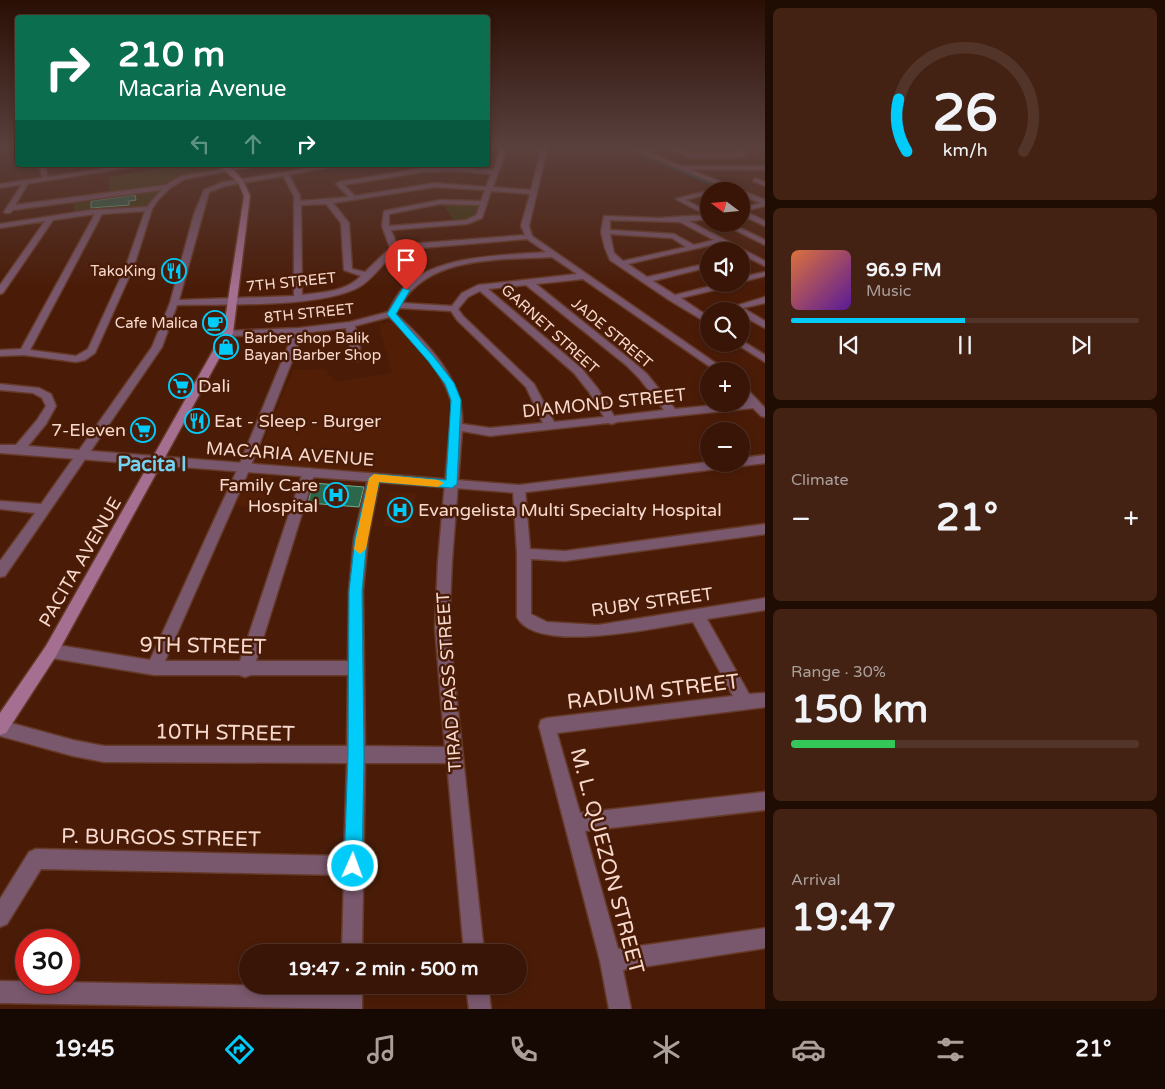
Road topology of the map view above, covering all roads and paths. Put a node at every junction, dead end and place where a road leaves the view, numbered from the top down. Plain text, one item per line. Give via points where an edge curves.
1 (20, 192) edge
2 (130, 192) edge
3 (164, 192) edge
4 (207, 192) edge
5 (245, 192) edge
6 (296, 192) edge
7 (348, 192) edge
8 (391, 192) edge
9 (488, 192) edge
10 (535, 192) edge
11 (700, 194) edge
12 (750, 197) edge
13 (354, 198) junction
14 (328, 202) junction
15 (297, 203) junction
16 (484, 203) junction
17 (765, 204) edge
18 (11, 208) junction
19 (750, 208) edge
20 (149, 209) junction
21 (100, 211) junction
22 (700, 211) edge
23 (750, 215) edge
24 (700, 218) edge
25 (50, 219) junction
26 (683, 221) junction
27 (765, 224) edge
28 (0, 226) edge
29 (387, 228) junction
30 (605, 232) junction
31 (743, 232) edge
32 (529, 237) junction
33 (721, 241) joint
34 (765, 243) edge
35 (692, 247) junction
36 (394, 248) junction
37 (554, 254) junction
38 (750, 257) edge
39 (620, 264) junction
40 (765, 264) edge
41 (700, 267) edge
42 (765, 274) edge
43 (368, 276) junction
44 (584, 276) junction
45 (750, 278) edge
46 (645, 280) junction
47 (527, 282) junction
48 (481, 287) junction
49 (0, 291) edge
50 (700, 291) edge
51 (672, 298) junction
52 (298, 299) junction
53 (765, 300) edge
54 (234, 302) junction
55 (174, 304) junction
56 (750, 304) edge
57 (454, 309) junction
58 (393, 310) junction
59 (700, 314) edge
60 (750, 316) edge
61 (350, 325) junction
62 (765, 325) edge
63 (299, 331) junction
64 (228, 333) junction
65 (750, 349) edge
66 (24, 352) junction
67 (0, 353) edge
68 (357, 358) dead end
69 (765, 359) edge
70 (709, 362) edge
71 (0, 387) edge
72 (750, 398) edge
73 (756, 404) junction
74 (672, 413) junction
75 (765, 414) edge
76 (612, 421) junction
77 (455, 426) junction
78 (551, 427) junction
79 (19, 449) junction
80 (0, 450) edge
81 (82, 454) junction
82 (765, 459) edge
83 (158, 461) junction
84 (750, 461) edge
85 (700, 467) edge
86 (244, 468) junction
87 (308, 472) junction
88 (374, 478) junction
89 (452, 484) junction
90 (519, 489) junction
91 (0, 505) edge
92 (45, 509) junction
93 (765, 529) edge
94 (524, 554) junction
95 (0, 572) edge
96 (765, 604) edge
97 (697, 615) junction
98 (50, 651) junction
99 (154, 668) junction
100 (356, 668) junction
101 (245, 670) junction
102 (765, 700) edge
103 (745, 702) junction
104 (547, 726) joint
105 (0, 728) edge
106 (454, 755) junction
107 (356, 756) junction
108 (765, 801) edge
109 (574, 823) junction
110 (353, 866) junction
111 (0, 917) edge
112 (765, 938) edge
113 (352, 944) edge
114 (473, 944) edge
115 (611, 961) junction
116 (0, 992) edge
117 (478, 994) edge
118 (351, 997) edge
119 (480, 1009) edge
120 (620, 1009) edge

1 - 18 street
2 - 18 street
3 - 20 street
4 - 55 street
5 - 54 main road, PACITA AVENUE
6 - 15 street
7 - 13 street
8 - 13 street
9 - 16 street
10 - 32 street via 525,226
11 - 22 street via 679,199
12 - 17 street
13 - 14 street
14 - 15 street
14 - 43 street via 344,223 346,266 353,272
15 - 52 street
16 - 29 street via 479,216 467,222
16 - 29 street via 440,202 386,212
17 - 19 street
18 - 28 street
20 - 21 street
20 - 66 street via 130,266 92,351 82,358
21 - 25 street
21 - 66 street
23 - 27 street
24 - 26 street
25 - 28 street
25 - 49 street
26 - 30 street via 607,218
26 - 33 street
29 - 36 street
30 - 35 street via 674,236
30 - 39 street via 608,251
31 - 34 street
32 - 36 street
32 - 37 street
33 - 35 street
35 - 39 street
36 - 43 street, 7TH STREET
37 - 44 street
37 - 58 street via 441,267 419,278 406,290
38 - 40 street
39 - 46 street
41 - 46 street
42 - 45 street
43 - 52 street, 7TH STREET via 339,293
44 - 47 street
44 - 70 street
46 - 51 street
47 - 48 street
47 - 74 street, JADE STREET via 629,363
48 - 57 street via 465,295
48 - 76 street, GARNET STREET via 578,371
50 - 51 street
51 - 59 street
52 - 54 street, 7TH STREET
53 - 56 street
54 - 55 street, 7TH STREET
54 - 64 main road, PACITA AVENUE
55 - 81 street via 157,347
57 - 58 street, 8TH STREET
57 - 78 street via 530,386
58 - 61 street, 8TH STREET
58 - 77 street, TIRAD PASS STREET via 449,383 456,400
60 - 62 street
61 - 63 street, 8TH STREET
61 - 68 street
63 - 64 street, 8TH STREET
63 - 86 street
64 - 83 main road, PACITA AVENUE
65 - 69 street
66 - 67 street
71 - 79 street via 34,390 47,396 51,406
72 - 73 street
73 - 74 street, DIAMOND STREET
73 - 75 street
74 - 76 street, DIAMOND STREET
76 - 78 street, DIAMOND STREET
77 - 78 street, DIAMOND STREET via 490,432
77 - 89 street, TIRAD PASS STREET
79 - 80 street, MACARIA AVENUE
79 - 81 street, MACARIA AVENUE
81 - 83 street, MACARIA AVENUE
81 - 92 street
82 - 84 street
83 - 86 street, MACARIA AVENUE
83 - 98 main road, PACITA AVENUE
85 - 90 street, MACARIA AVENUE
86 - 87 street, MACARIA AVENUE
86 - 99 street
87 - 88 street, MACARIA AVENUE
87 - 101 street
88 - 89 street, MACARIA AVENUE
88 - 100 street via 361,538 356,591
89 - 90 street, MACARIA AVENUE
89 - 106 street, TIRAD PASS STREET via 442,585 442,627
90 - 94 street, RUBY STREET
91 - 92 street
92 - 95 street
93 - 94 street via 565,556
94 - 97 street, RUBY STREET via 524,617 539,626 598,631
96 - 97 street, RUBY STREET
97 - 103 street
98 - 99 street, 9TH STREET
98 - 105 main road, PACITA AVENUE
99 - 101 street, 9TH STREET
100 - 101 street, 9TH STREET
100 - 107 street
102 - 103 street, RADIUM STREET
103 - 104 street, RADIUM STREET
104 - 109 street, M. L. QUEZON STREET
105 - 107 street, 10TH STREET via 104,754
106 - 107 street, 10TH STREET
106 - 114 street, TIRAD PASS STREET
107 - 110 street
108 - 109 street
109 - 115 street, M. L. QUEZON STREET
110 - 111 street, P. BURGOS STREET via 36,859
110 - 113 street
112 - 115 street
115 - 120 street, M. L. QUEZON STREET
116 - 118 street
117 - 119 street

